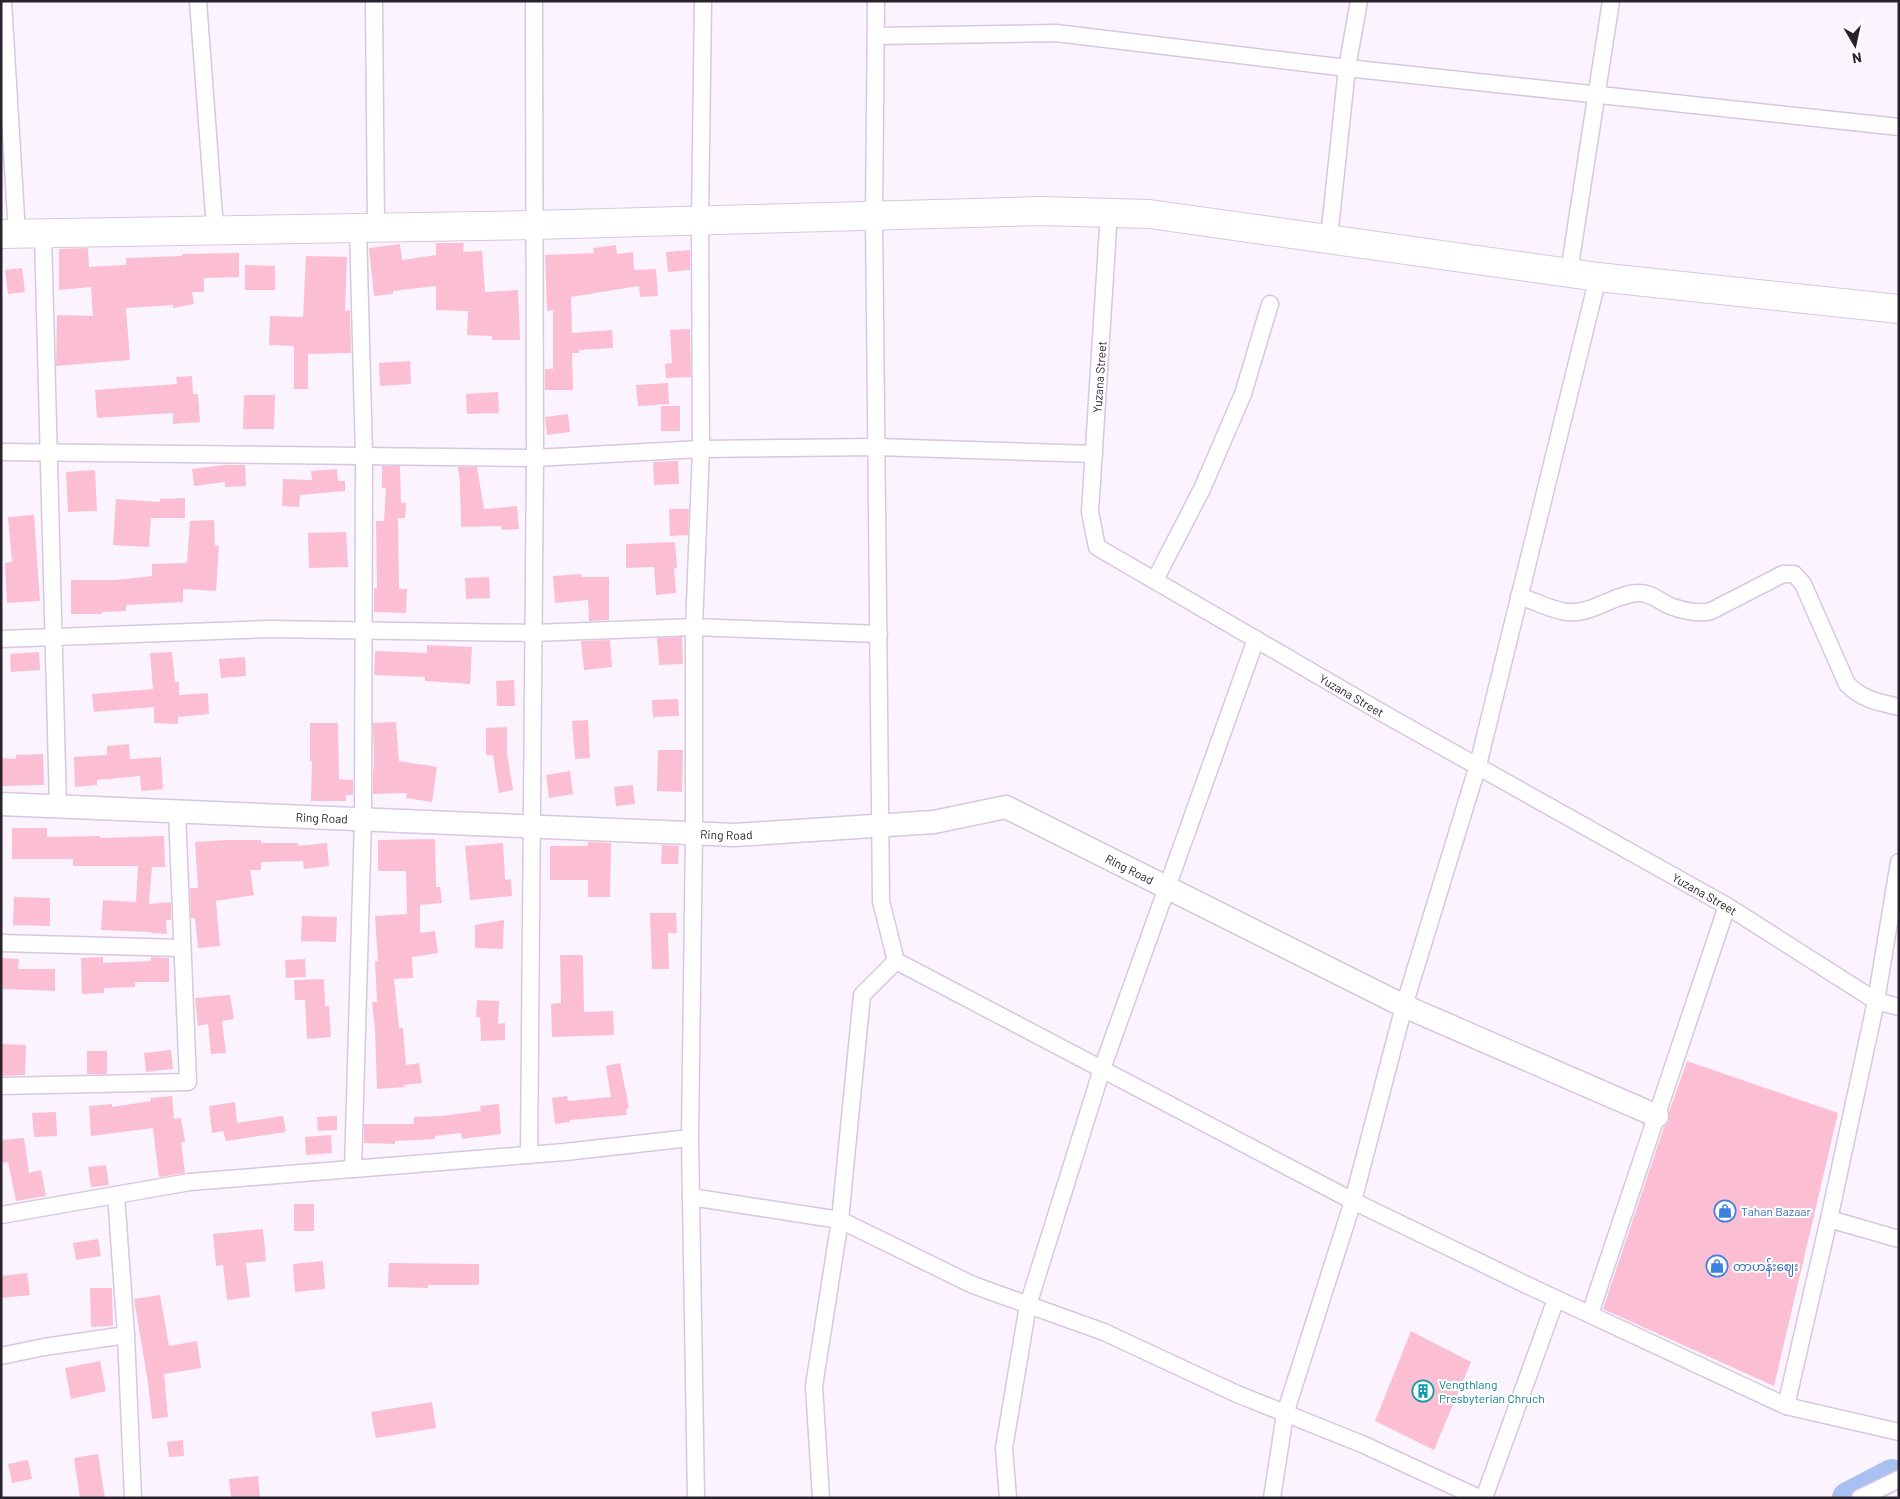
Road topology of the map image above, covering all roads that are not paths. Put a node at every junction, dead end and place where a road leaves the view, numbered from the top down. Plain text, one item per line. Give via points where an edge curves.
1 (2, 1) edge
2 (198, 1) edge
3 (374, 1) edge
4 (534, 1) edge
5 (703, 1) edge
6 (876, 1) edge
7 (1358, 1) edge
8 (1611, 1) edge
9 (876, 36) junction
10 (1347, 68) junction
11 (1596, 94) junction
12 (1899, 127) edge
13 (1110, 212) junction
14 (874, 217) junction
15 (700, 220) junction
16 (533, 225) junction
17 (367, 228) junction
18 (215, 229) junction
19 (21, 234) edge
20 (1329, 238) junction
21 (1569, 272) junction
22 (1598, 277) junction
23 (1270, 304) dead end
24 (1899, 309) edge
25 (877, 447) junction
26 (701, 449) junction
27 (1, 452) edge
28 (49, 453) junction
29 (1094, 454) junction
30 (364, 456) junction
31 (534, 458) junction
32 (1154, 580) junction
33 (1519, 596) junction
34 (694, 627) junction
35 (364, 630) junction
36 (533, 633) junction
37 (879, 634) junction
38 (54, 638) junction
39 (1, 639) edge
40 (1256, 639) junction
41 (1899, 707) edge
42 (1478, 765) junction
43 (1, 804) edge
44 (58, 807) junction
45 (177, 812) junction
46 (363, 820) junction
47 (881, 825) junction
48 (531, 827) junction
49 (694, 833) junction
50 (1899, 862) edge
51 (1167, 888) junction
52 (1728, 906) junction
53 (1, 943) edge
54 (182, 948) junction
55 (896, 961) junction
56 (1876, 1001) junction
57 (1404, 1006) junction
58 (1899, 1007) edge
59 (1102, 1069) junction
60 (1, 1086) edge
61 (1656, 1116) junction
62 (690, 1138) junction
63 (529, 1155) junction
64 (353, 1169) junction
65 (116, 1195) junction
66 (691, 1197) junction
67 (1353, 1201) junction
68 (1, 1215) edge
69 (1829, 1219) junction
70 (840, 1220) junction
71 (1899, 1239) edge
72 (1556, 1299) junction
73 (1028, 1304) junction
74 (1590, 1314) junction
75 (126, 1335) junction
76 (1, 1356) edge
77 (1786, 1406) junction
78 (1286, 1414) junction
79 (1899, 1432) edge
80 (1899, 1479) edge
81 (133, 1498) edge
82 (696, 1498) edge
83 (821, 1498) edge
84 (1008, 1498) edge
85 (1272, 1498) edge
86 (1479, 1498) edge
87 (1484, 1498) edge
88 (1860, 1498) edge

1 - 19 street
2 - 18 street
3 - 17 street
4 - 16 street
5 - 15 street
6 - 9 street
7 - 10 street
8 - 11 street
9 - 10 street via 1056,33
9 - 14 street
10 - 11 street
10 - 20 street
11 - 12 street
11 - 21 street
13 - 14 highway
13 - 20 highway via 1149,214
13 - 29 street, Yuzana Street
14 - 15 highway
14 - 25 street
15 - 16 highway
15 - 26 street
16 - 17 highway
16 - 31 street
17 - 18 highway
17 - 30 street
18 - 19 highway
19 - 28 street
20 - 21 highway
21 - 22 highway
22 - 24 highway
22 - 33 street
23 - 32 street via 1243,394 1202,489
25 - 26 street
25 - 29 street
25 - 37 street
26 - 31 street
26 - 34 street
27 - 28 street
28 - 30 street
28 - 38 street
29 - 32 street, Yuzana Street via 1090,512 1097,547
30 - 31 street
30 - 35 street
31 - 36 street
32 - 40 street, Yuzana Street
33 - 41 street via 1567,612 1582,611 1638,593 1673,607 1703,613 1783,574 1794,574 1803,584 1848,684 1858,695
33 - 42 street
34 - 36 street
34 - 37 street
34 - 49 street
35 - 36 street
35 - 38 street via 269,629
35 - 46 street
36 - 48 street
37 - 47 street
38 - 39 street
38 - 44 street
40 - 42 street, Yuzana Street
40 - 51 street
42 - 52 street, Yuzana Street
42 - 57 street
43 - 44 street, Ring Road
44 - 45 street, Ring Road
45 - 46 street, Ring Road
45 - 54 street
46 - 48 street, Ring Road
46 - 64 street
47 - 49 street, Ring Road via 735,835
47 - 51 street, Ring Road via 934,822 1006,807
47 - 55 street via 881,901
48 - 49 street, Ring Road
48 - 63 street
49 - 62 street
50 - 56 street
51 - 57 street, Ring Road
51 - 59 street
52 - 56 street, Yuzana Street
52 - 61 street
53 - 54 street
54 - 60 street via 188,1082
55 - 59 street
55 - 70 street via 862,995
56 - 58 street, Yuzana Street
56 - 69 street
57 - 61 street, Ring Road
57 - 67 street
59 - 67 street
59 - 73 street
61 - 74 street
62 - 63 street
62 - 66 street
63 - 64 street
64 - 65 street via 190,1182
65 - 68 street
65 - 75 street
66 - 70 street
66 - 82 street
67 - 72 street
67 - 78 street
69 - 71 street
69 - 77 street
70 - 73 street via 973,1285
70 - 83 street via 814,1386
72 - 74 street
72 - 87 street
73 - 78 street via 1104,1332
73 - 84 street via 1004,1448
74 - 77 street
75 - 76 street
75 - 81 street
77 - 79 street
78 - 85 street
78 - 86 street via 1362,1444
80 - 88 street

